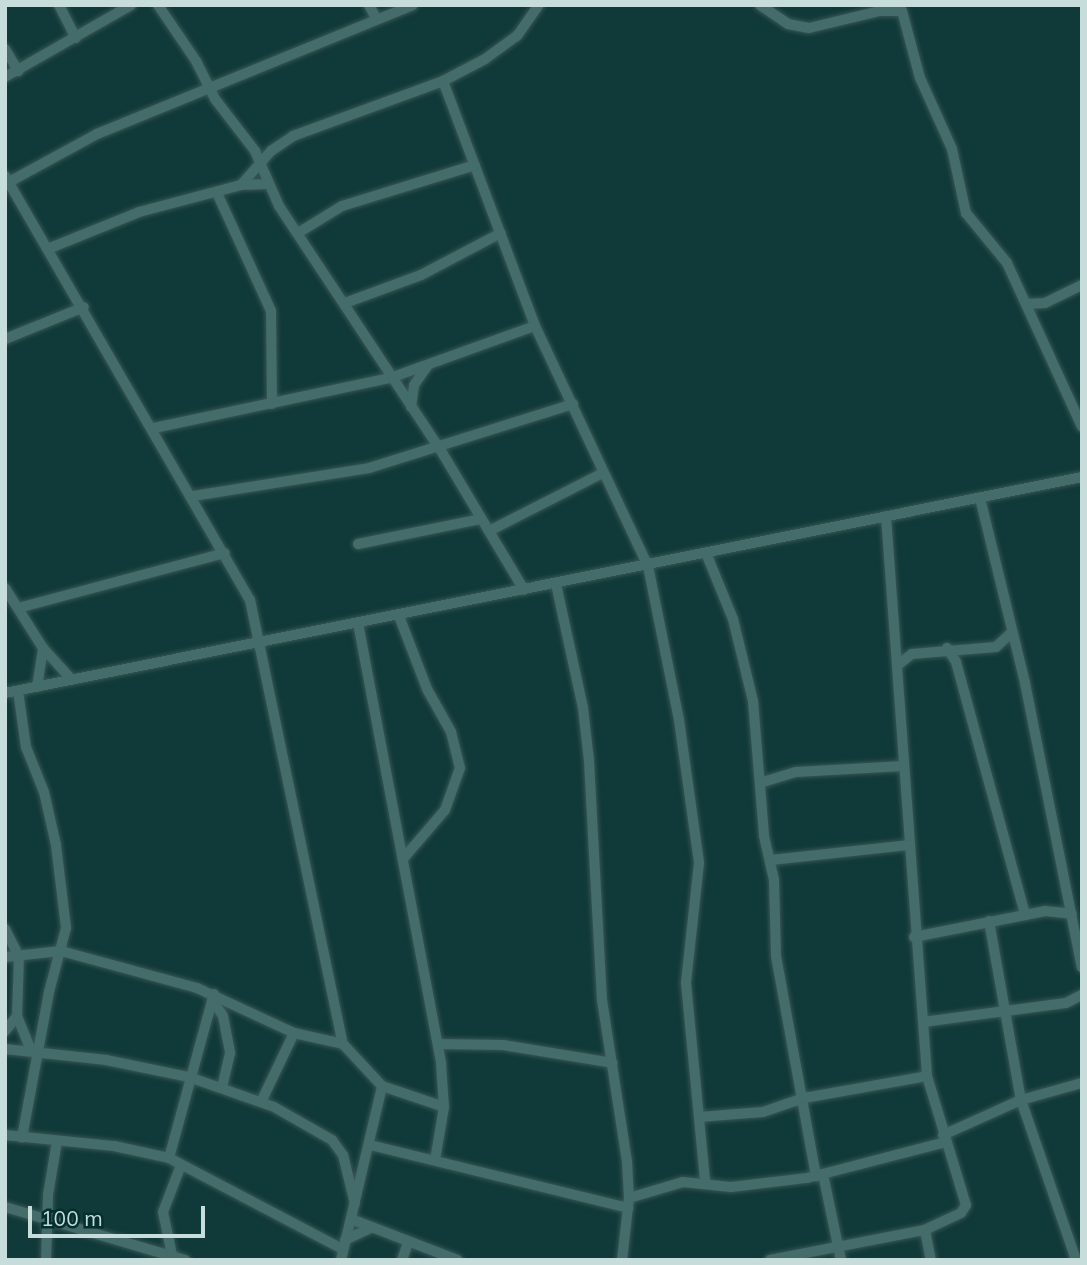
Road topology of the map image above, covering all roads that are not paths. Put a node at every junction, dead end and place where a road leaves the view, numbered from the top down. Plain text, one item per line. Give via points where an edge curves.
1 (59, 5) edge
2 (131, 5) edge
3 (158, 5) edge
4 (369, 5) edge
5 (413, 5) edge
6 (539, 5) edge
7 (760, 5) edge
8 (376, 18) junction
9 (76, 38) junction
10 (5, 49) edge
11 (18, 71) junction
12 (5, 77) edge
13 (443, 81) junction
14 (210, 91) junction
15 (260, 164) junction
16 (475, 164) junction
17 (7, 179) edge
18 (267, 184) junction
19 (240, 185) junction
20 (218, 193) junction
21 (298, 233) junction
22 (501, 233) junction
23 (50, 248) junction
24 (1082, 285) edge
25 (345, 303) junction
26 (1026, 304) junction
27 (84, 307) junction
28 (535, 326) junction
29 (5, 339) edge
30 (429, 364) junction
31 (393, 377) junction
32 (272, 404) junction
33 (573, 404) junction
34 (411, 407) junction
35 (1082, 427) edge
36 (154, 428) junction
37 (439, 449) junction
38 (603, 473) junction
39 (1082, 477) edge
40 (193, 496) junction
41 (980, 498) junction
42 (886, 516) junction
43 (481, 519) junction
44 (489, 531) junction
45 (358, 544) dead end
46 (225, 553) junction
47 (706, 553) junction
48 (648, 566) junction
49 (556, 583) junction
50 (5, 588) edge
51 (524, 590) junction
52 (18, 608) junction
53 (399, 616) junction
54 (358, 624) junction
55 (1012, 632) junction
56 (262, 643) junction
57 (898, 646) junction
58 (966, 647) junction
59 (43, 648) junction
60 (947, 648) junction
61 (912, 654) junction
62 (956, 662) junction
63 (899, 663) junction
64 (72, 680) junction
65 (37, 687) junction
66 (18, 691) junction
67 (5, 694) edge
68 (904, 766) junction
69 (763, 782) junction
70 (416, 841) junction
71 (401, 843) junction
72 (910, 845) junction
73 (403, 859) junction
74 (771, 860) junction
75 (1025, 914) junction
76 (1072, 914) junction
77 (989, 921) junction
78 (5, 929) edge
79 (914, 937) junction
80 (1079, 940) edge
81 (61, 951) junction
82 (19, 956) junction
83 (5, 957) edge
84 (1082, 967) edge
85 (1082, 995) edge
86 (213, 997) junction
87 (1005, 1012) junction
88 (17, 1016) junction
89 (923, 1022) junction
90 (5, 1031) edge
91 (294, 1033) junction
92 (343, 1044) junction
93 (438, 1044) junction
94 (5, 1049) edge
95 (35, 1052) junction
96 (613, 1063) junction
97 (928, 1076) junction
98 (189, 1077) junction
99 (1082, 1083) edge
100 (382, 1086) junction
101 (222, 1088) junction
102 (804, 1098) junction
103 (1021, 1100) junction
104 (261, 1102) junction
105 (444, 1107) junction
106 (699, 1117) junction
107 (5, 1135) edge
108 (22, 1138) junction
109 (944, 1138) junction
110 (57, 1141) junction
111 (370, 1145) junction
112 (343, 1155) junction
113 (169, 1158) junction
114 (366, 1159) junction
115 (435, 1160) junction
116 (181, 1166) junction
117 (819, 1175) junction
118 (705, 1182) junction
119 (629, 1203) junction
120 (355, 1204) junction
121 (5, 1207) edge
122 (351, 1219) junction
123 (46, 1220) junction
124 (371, 1228) junction
125 (925, 1230) junction
126 (408, 1243) junction
127 (343, 1250) edge
128 (833, 1251) edge
129 (172, 1255) junction
130 (46, 1260) edge
131 (185, 1260) edge
132 (402, 1260) edge
133 (457, 1260) edge
134 (622, 1260) edge
135 (770, 1260) edge
136 (841, 1260) edge
137 (931, 1260) edge
138 (1076, 1260) edge

1 - 9 street
2 - 9 street
3 - 14 street via 196,61
4 - 8 street
5 - 8 street
6 - 13 street via 503,47
7 - 26 street via 788,24 809,28 880,11 902,11 920,78 952,149 966,213 1007,263
8 - 14 street
9 - 11 street
10 - 11 street
11 - 12 street
13 - 15 street via 293,136
13 - 16 street
14 - 15 street
14 - 17 street via 97,134
15 - 18 street
15 - 19 street
16 - 21 street via 342,206
16 - 22 street
17 - 23 street
18 - 19 street
18 - 21 street
19 - 20 street
20 - 23 street via 129,215
20 - 32 street via 271,312
21 - 25 street
22 - 25 street via 421,275
22 - 28 street
23 - 27 street
24 - 26 street via 1053,300
25 - 31 street
26 - 35 street
27 - 29 street
27 - 36 street
28 - 30 street
28 - 33 street
30 - 31 street
30 - 34 street via 414,386
31 - 32 street
31 - 34 street
32 - 36 street
33 - 37 street
33 - 38 street
34 - 37 street
36 - 40 street
37 - 40 street via 369,468
37 - 43 street
38 - 44 street
38 - 48 street
39 - 41 street
40 - 46 street
41 - 42 street
41 - 55 street
42 - 47 street
42 - 57 street
43 - 44 street
43 - 45 street
44 - 51 street
46 - 52 street
46 - 56 street via 250,600
47 - 48 street
47 - 69 street via 742,653
48 - 49 street
48 - 106 street via 679,720 699,863 686,983
49 - 51 street
49 - 96 street via 584,721 603,1000
50 - 52 street
51 - 53 street
52 - 59 street
53 - 54 street
53 - 70 street via 451,732 460,768 445,810
54 - 56 street
54 - 71 street
55 - 58 street via 996,646
55 - 76 street
56 - 64 street
56 - 92 street
57 - 61 street
57 - 63 street
58 - 60 street
58 - 62 street
59 - 64 street
59 - 65 street
60 - 61 street
60 - 62 street
61 - 63 street
62 - 75 street
63 - 68 street
64 - 65 street
65 - 66 street
66 - 67 street
66 - 81 street via 23,734 56,845 66,928
68 - 69 street via 796,772
68 - 72 street
69 - 74 street via 764,836
70 - 71 street
70 - 73 street
71 - 73 street
72 - 74 street
72 - 79 street
73 - 93 street
74 - 102 street via 776,956
75 - 76 street via 1058,910
75 - 77 street
76 - 80 street
77 - 79 street
77 - 87 street
78 - 82 street
79 - 89 street
80 - 84 street
81 - 82 street
81 - 86 street
81 - 95 street
82 - 83 street
82 - 88 street
85 - 87 street via 1066,1003
86 - 91 street
86 - 98 street
86 - 101 street via 223,1016 230,1053
87 - 89 street
87 - 103 street
88 - 90 street
88 - 95 street
89 - 97 street
91 - 92 street
91 - 104 street
92 - 100 street
93 - 96 street via 503,1045
93 - 105 street
94 - 95 street
95 - 98 street
95 - 108 street
96 - 119 street
97 - 102 street
97 - 109 street
98 - 101 street
98 - 113 street
99 - 103 street
100 - 105 street
100 - 111 street
101 - 104 street
102 - 106 street via 763,1112
102 - 117 street
103 - 109 street
103 - 138 street
104 - 112 street via 327,1135
105 - 115 street
106 - 118 street
107 - 108 street
108 - 110 street
109 - 117 street
109 - 125 street via 966,1205 961,1213
110 - 113 street via 114,1146
110 - 123 street
111 - 114 street
111 - 115 street
112 - 114 street
112 - 120 street
113 - 116 street
114 - 120 street
115 - 119 street
116 - 127 street
116 - 129 street via 163,1212
117 - 118 street via 731,1187
117 - 128 street
118 - 119 street via 682,1182
119 - 134 street
120 - 122 street
121 - 123 street
122 - 124 street
122 - 127 street
123 - 129 street
123 - 130 street
124 - 126 street
124 - 127 street
125 - 128 street
125 - 137 street
126 - 132 street
126 - 133 street
128 - 135 street
128 - 136 street
129 - 131 street

